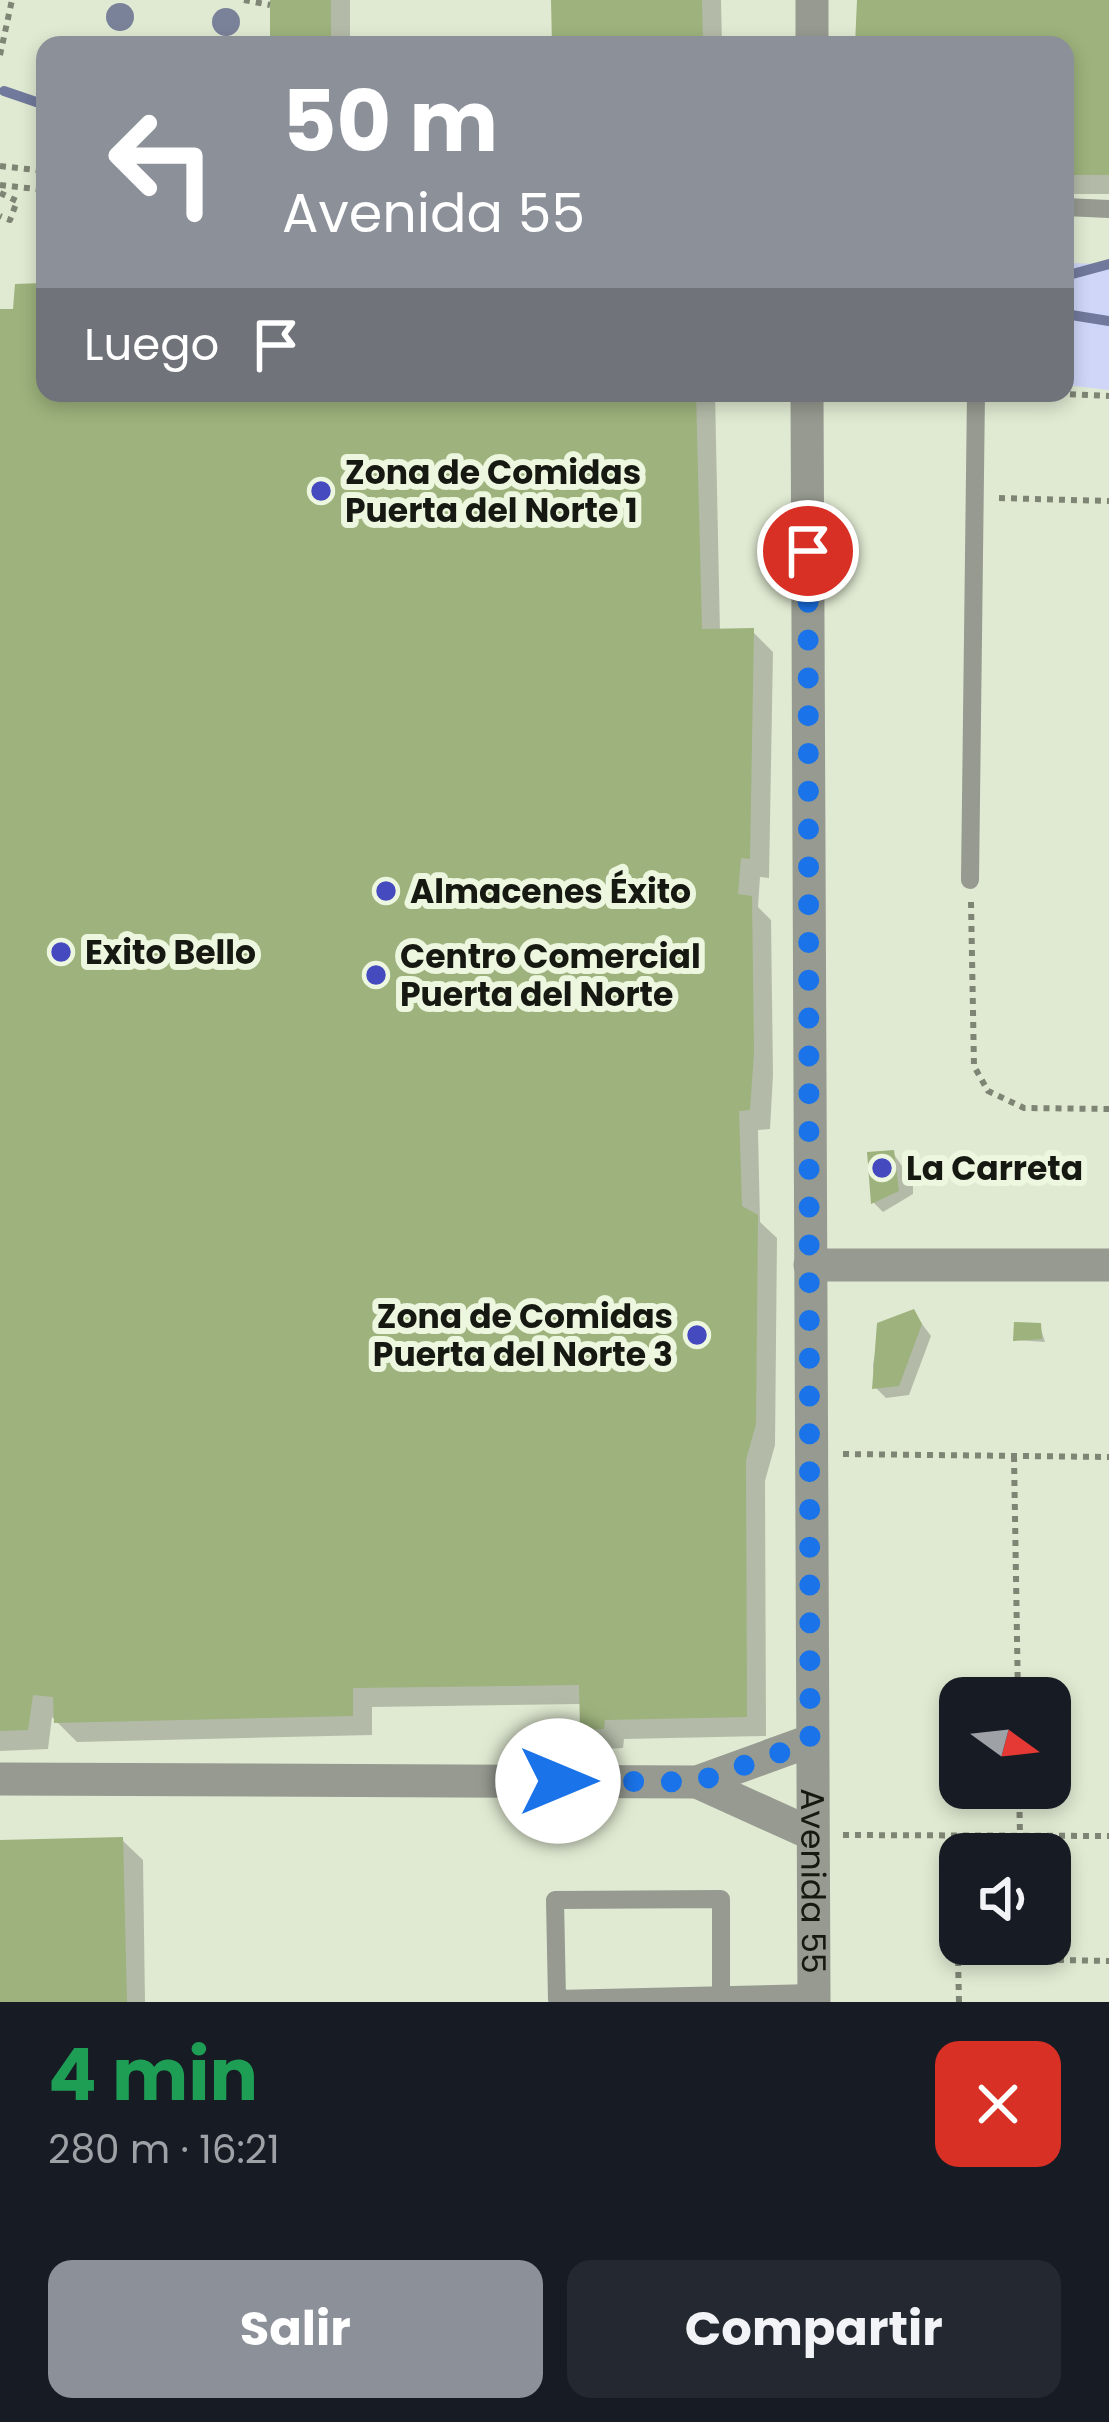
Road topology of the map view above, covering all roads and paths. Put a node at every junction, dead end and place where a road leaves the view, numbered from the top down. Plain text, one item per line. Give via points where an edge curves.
1 (13, 0) edge
2 (244, 0) edge
3 (812, 0) edge
4 (270, 4) dead end
5 (812, 36) edge
6 (0, 55) edge
7 (0, 166) edge
8 (36, 170) edge
9 (0, 189) edge
10 (36, 190) edge
11 (1074, 207) edge
12 (1109, 209) edge
13 (0, 216) edge
14 (1074, 395) edge
15 (1109, 397) edge
16 (807, 402) edge
17 (976, 402) edge
18 (975, 497) junction
19 (1109, 501) edge
20 (970, 880) joint
21 (1109, 1109) edge
22 (810, 1265) junction
23 (1109, 1265) edge
24 (811, 1454) junction
25 (1014, 1456) junction
26 (1109, 1456) edge
27 (1018, 1677) edge
28 (810, 1742) junction
29 (0, 1779) edge
30 (697, 1782) junction
31 (812, 1834) junction
32 (939, 1835) edge
33 (1071, 1836) edge
34 (1109, 1836) edge
35 (1109, 1960) edge
36 (721, 1996) junction
37 (814, 1997) edge
38 (959, 2002) edge

1 - 6 path
2 - 4 path
3 - 5 street
7 - 8 path
9 - 10 path
9 - 13 path via 17,201 10,220
11 - 12 lane
14 - 15 path
16 - 22 street, Avenida 55
17 - 18 lane
18 - 19 path
18 - 20 lane
20 - 21 path via 974,1066 988,1091 1024,1108
22 - 23 street
22 - 24 street, Avenida 55
24 - 25 path
24 - 28 street, Avenida 55
25 - 26 path
25 - 27 path
28 - 30 street
28 - 31 street, Avenida 55
29 - 30 street
30 - 31 street
31 - 32 path
31 - 37 street, Avenida 55
33 - 34 path
35 - 38 path via 958,1958
36 - 36 lane via 557,2000 555,1900 721,1899
36 - 37 lane

